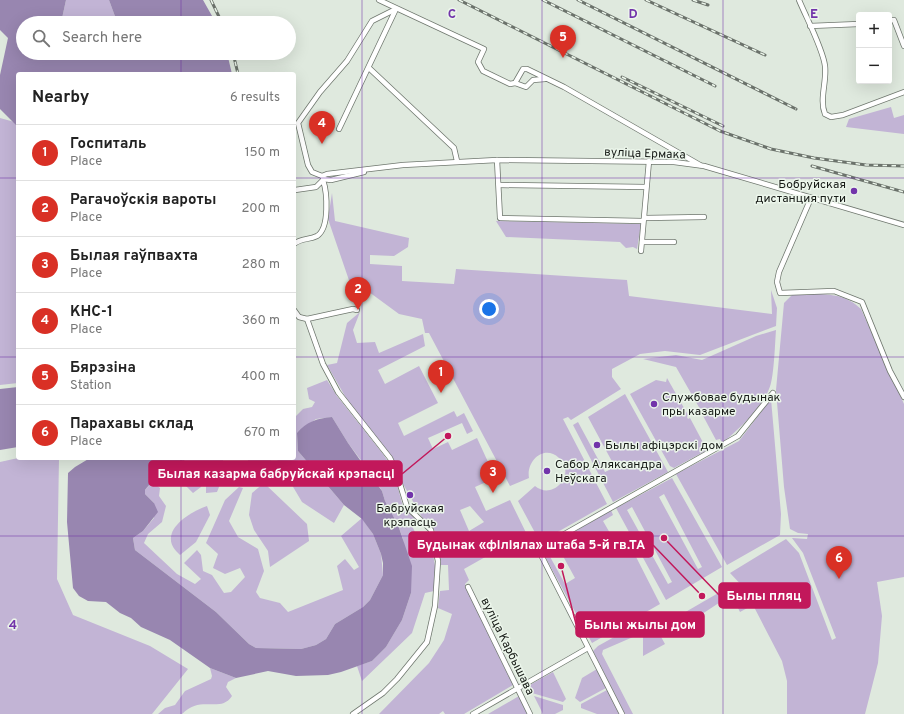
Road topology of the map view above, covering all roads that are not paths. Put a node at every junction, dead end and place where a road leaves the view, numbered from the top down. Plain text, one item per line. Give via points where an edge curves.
1 (379, 0) edge
2 (799, 0) edge
3 (396, 9) junction
4 (892, 20) edge
5 (856, 24) edge
6 (810, 26) junction
7 (904, 46) edge
8 (369, 68) junction
9 (545, 79) junction
10 (515, 83) junction
11 (904, 92) edge
12 (339, 129) dead end
13 (497, 160) junction
14 (456, 161) junction
15 (649, 161) junction
16 (704, 166) junction
17 (323, 178) junction
18 (499, 185) junction
19 (646, 187) junction
20 (296, 190) edge
21 (811, 198) junction
22 (704, 217) dead end
23 (644, 220) junction
24 (904, 225) edge
25 (642, 242) junction
26 (674, 242) dead end
27 (296, 243) edge
28 (641, 251) dead end
29 (357, 310) dead end
30 (296, 313) edge
31 (307, 319) junction
32 (773, 393) dead end
33 (904, 397) edge
34 (468, 587) dead end
35 (588, 648) junction
36 (518, 689) junction
37 (353, 714) edge
38 (473, 714) edge
39 (530, 714) edge
40 (622, 714) edge

1 - 3 street
2 - 6 street
3 - 8 street
3 - 10 street via 484,49 478,62 483,71 510,84
3 - 17 street via 372,21 347,61 298,123 310,168
4 - 7 street
5 - 6 street
6 - 11 street via 825,64 822,103 825,114 831,117 843,115
8 - 12 street
8 - 14 street via 454,148
9 - 10 street via 533,80 526,87
9 - 10 street via 523,69
9 - 16 street via 564,87
13 - 14 street, вуліца Ермака
13 - 15 street, вуліца Ермака
13 - 18 street
14 - 17 street, вуліца Ермака via 327,174
15 - 16 street, вуліца Ермака
15 - 19 street
16 - 21 street, вуліца Ермака
17 - 20 street, вуліца Ермака via 316,187
17 - 27 street via 326,199 322,231
18 - 19 street
18 - 23 street via 500,218
19 - 23 street
21 - 24 street, вуліца Ермака
21 - 33 street via 779,272 777,282 780,293 834,291 862,302 890,371
22 - 23 street
23 - 25 street
25 - 26 street
25 - 28 street
29 - 31 street
30 - 31 street via 299,317
31 - 37 street via 338,392 390,458 407,507 431,530 438,561 435,606 427,642 397,679
32 - 35 street via 738,436 538,549
34 - 36 street, вуліца Карбышава
35 - 36 street
35 - 40 street
36 - 38 street
36 - 39 street, вуліца Карбышава

